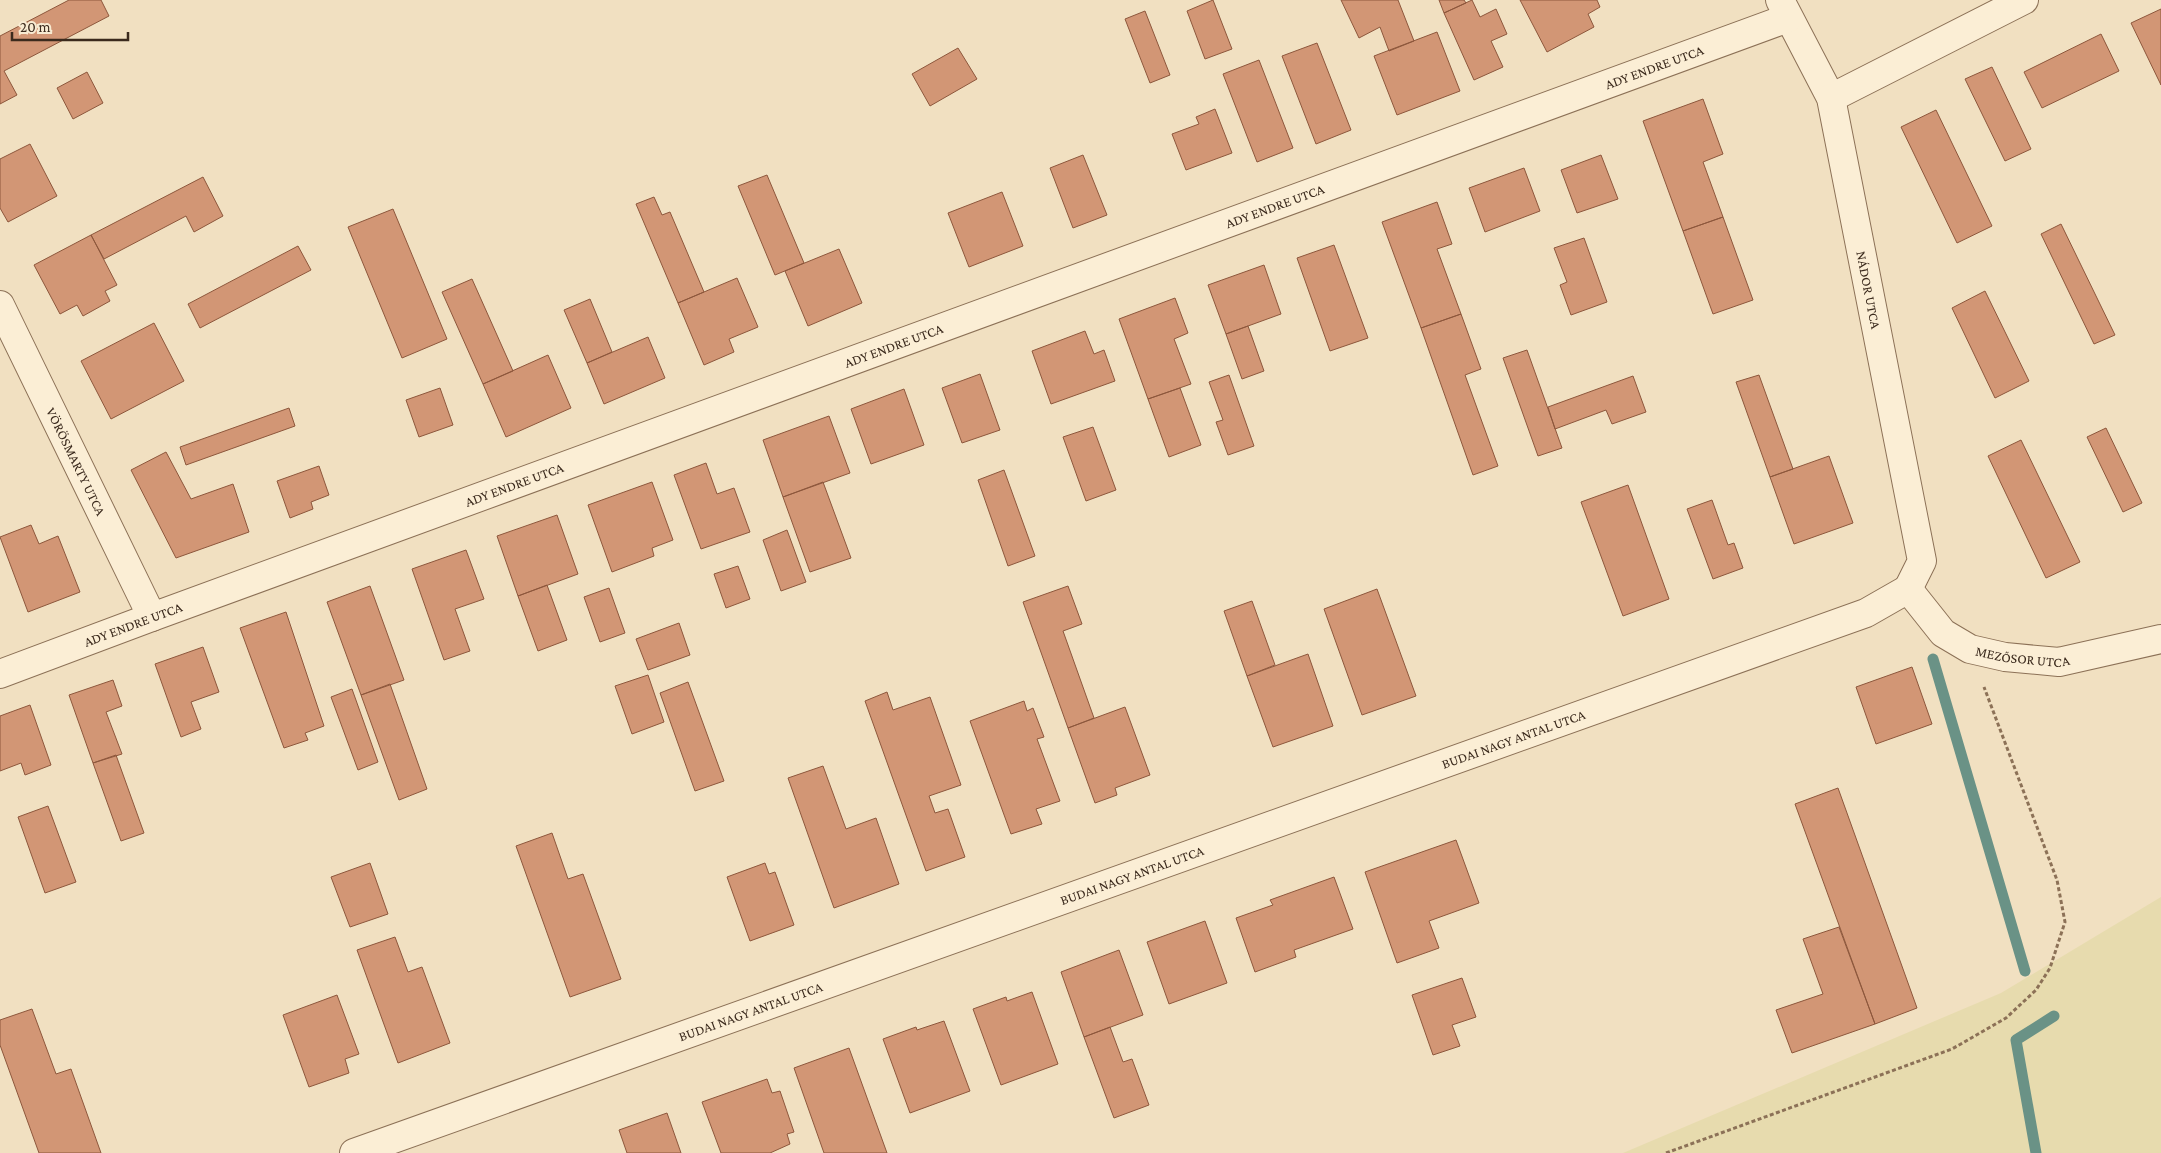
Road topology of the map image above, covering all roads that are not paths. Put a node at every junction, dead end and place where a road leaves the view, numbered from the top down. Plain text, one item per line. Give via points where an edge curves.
1 (2024, 0) edge
2 (1784, 9) edge
3 (1831, 98) junction
4 (0, 305) edge
5 (1908, 589) junction
6 (152, 617) junction
7 (2161, 639) edge
8 (0, 674) edge
9 (354, 1153) edge

1 - 3 street
2 - 3 street, NÁDOR UTCA
2 - 6 street, ADY ENDRE UTCA
3 - 5 street, NÁDOR UTCA via 1922,561
4 - 6 street, VÖRÖSMARTY UTCA
5 - 7 street, MEZŐSOR UTCA via 1943,633 1970,649 2005,657 2060,662
5 - 9 street, BUDAI NAGY ANTAL UTCA via 1866,613
6 - 8 street, ADY ENDRE UTCA

